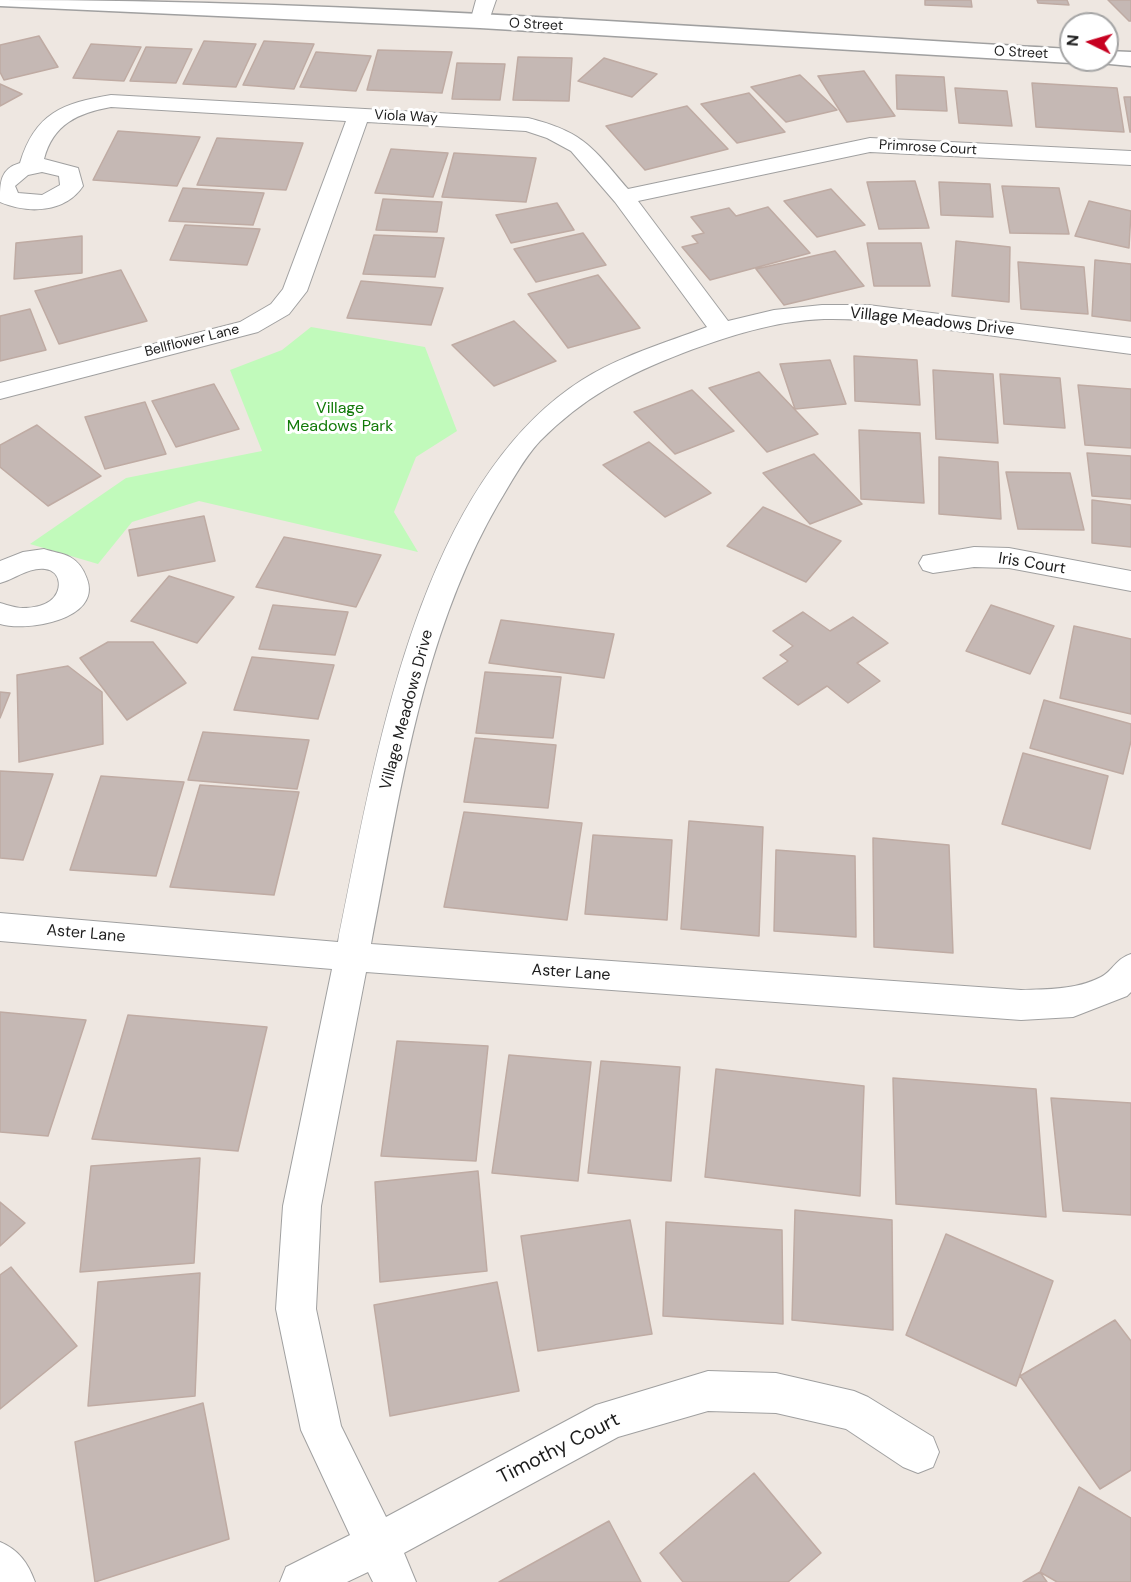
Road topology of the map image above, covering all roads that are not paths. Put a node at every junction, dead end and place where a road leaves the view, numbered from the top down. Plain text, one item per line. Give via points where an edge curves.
1 (0, 0) edge
2 (486, 0) edge
3 (480, 22) junction
4 (1059, 55) edge
5 (359, 114) junction
6 (1131, 158) edge
7 (30, 167) dead end
8 (623, 197) junction
9 (722, 330) junction
10 (1131, 346) edge
11 (0, 391) edge
12 (933, 563) dead end
13 (0, 573) edge
14 (1131, 581) edge
15 (0, 612) edge
16 (0, 927) edge
17 (352, 957) junction
18 (1131, 968) edge
19 (918, 1452) dead end
20 (378, 1544) junction
21 (0, 1563) edge
22 (14, 1582) edge
23 (301, 1582) edge
24 (395, 1582) edge

1 - 3 street, O Street
2 - 3 street
3 - 4 street, O Street
5 - 7 street, Viola Way via 111,101 85,105 61,114 46,127
5 - 8 street, Viola Way via 489,121 546,130 579,146
5 - 11 street, Bellflower Lane via 295,291 280,309 249,327
6 - 8 street, Primrose Court via 870,145
8 - 9 street, Viola Way
9 - 10 street, Village Meadows Drive via 774,317 868,312
9 - 17 street, Village Meadows Drive via 640,359 589,387 530,436 505,469 464,539 424,636 386,786
12 - 14 street, Iris Court via 974,557 1009,558
13 - 15 street via 25,560 40,558 65,565 76,582 68,601 46,615 18,619
16 - 17 street, Aster Lane
17 - 18 street, Aster Lane via 1021,1005 1072,1002 1115,986
17 - 20 street, Village Meadows Drive via 302,1206 296,1309 321,1430
19 - 20 street, Timothy Court via 854,1411 776,1393 708,1391 610,1419
20 - 23 street
20 - 24 street, Village Meadows Drive
21 - 22 street

